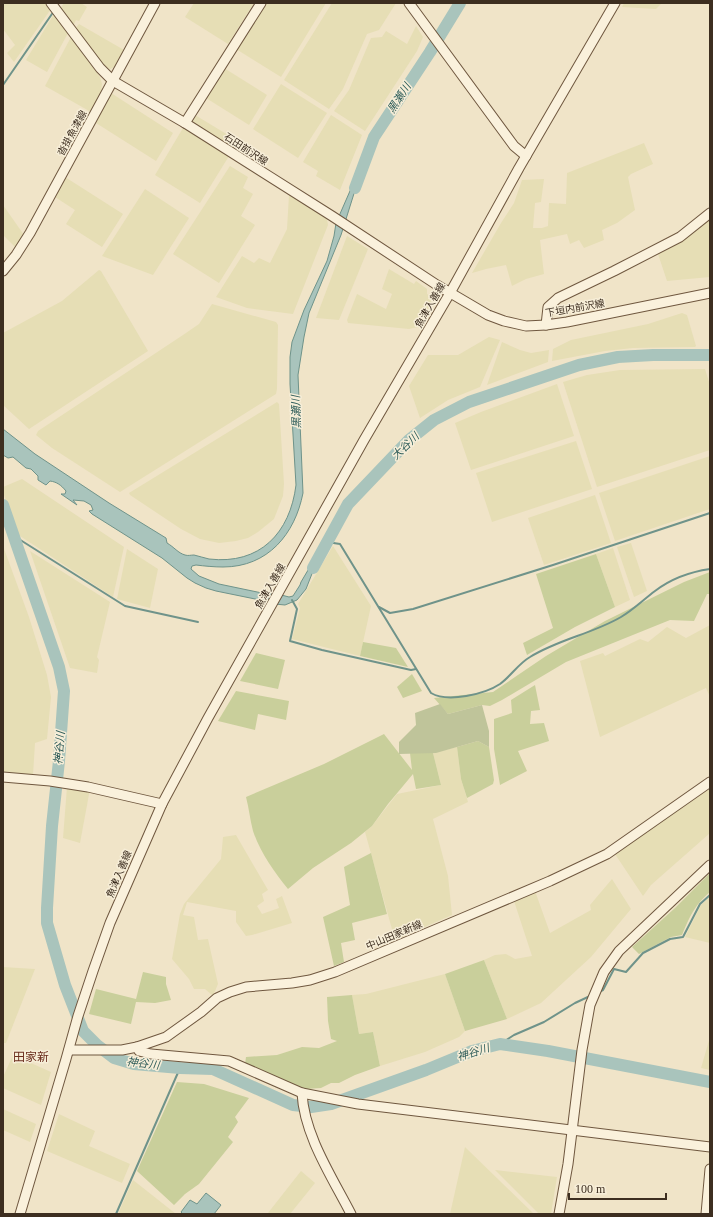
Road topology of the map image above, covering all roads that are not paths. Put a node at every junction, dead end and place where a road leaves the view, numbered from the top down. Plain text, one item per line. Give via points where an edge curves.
1 (51, 3) edge
2 (155, 3) edge
3 (261, 3) edge
4 (409, 3) edge
5 (615, 3) edge
6 (113, 81) junction
7 (185, 123) junction
8 (526, 156) junction
9 (710, 213) edge
10 (3, 271) edge
11 (450, 293) junction
12 (710, 293) edge
13 (546, 325) junction
14 (3, 777) edge
15 (710, 782) edge
16 (162, 804) junction
17 (710, 865) edge
18 (137, 1047) junction
19 (69, 1050) junction
20 (302, 1095) junction
21 (573, 1130) junction
22 (710, 1147) edge
23 (710, 1169) edge
24 (20, 1214) edge
25 (351, 1214) edge
26 (559, 1214) edge
27 (706, 1214) edge

1 - 6 main road, 石田前沢線 via 100,68
2 - 6 main road, 沓掛魚津線
3 - 7 main road
4 - 8 main road via 514,146
5 - 8 main road, 魚津入善線
6 - 7 main road, 石田前沢線
6 - 10 main road, 沓掛魚津線 via 30,233
7 - 11 main road, 石田前沢線
8 - 11 main road, 魚津入善線
9 - 13 main road via 680,236 558,298 548,307
11 - 13 main road, 下垣内前沢線 via 488,315 504,321 526,326
11 - 16 main road, 魚津入善線 via 280,590
12 - 13 main road, 下垣内前沢線
14 - 16 main road via 88,786
15 - 18 main road, 中山田家新線 via 607,854 587,864 333,972 310,980 246,987 230,992 217,998 166,1037
16 - 19 main road, 魚津入善線 via 110,923
17 - 21 main road via 619,951 604,972 590,1005
18 - 19 main road, 中山田家新線 via 122,1050
18 - 20 main road via 139,1051 151,1054 229,1061
19 - 24 main road, 魚津入善線
20 - 21 main road
20 - 25 main road via 304,1113 311,1134
21 - 22 main road
21 - 26 main road
23 - 27 main road

